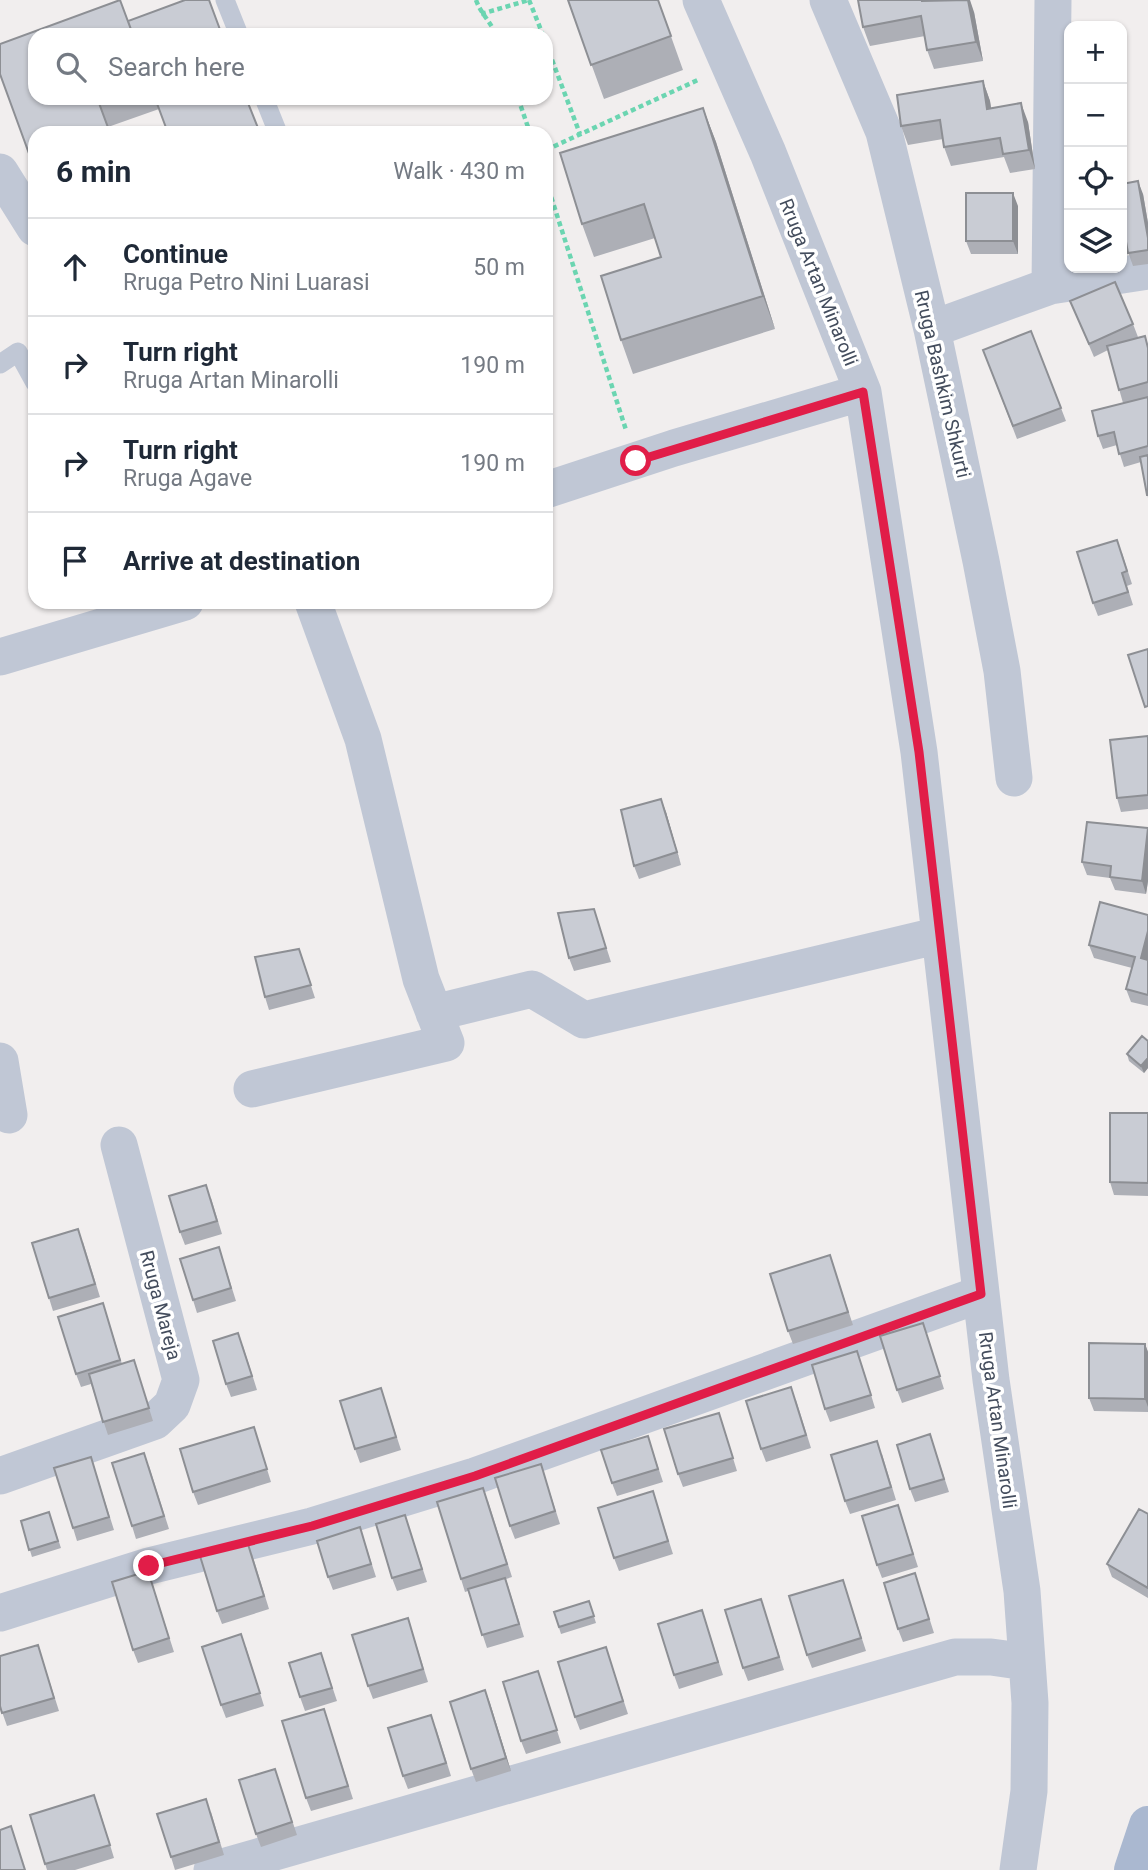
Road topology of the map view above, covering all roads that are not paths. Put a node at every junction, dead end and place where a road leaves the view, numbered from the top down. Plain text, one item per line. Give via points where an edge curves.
1 (225, 0) edge
2 (702, 0) edge
3 (828, 0) edge
4 (1054, 0) edge
5 (236, 28) edge
6 (267, 105) edge
7 (275, 126) edge
8 (0, 172) edge
9 (28, 217) edge
10 (1148, 271) edge
11 (1049, 286) junction
12 (932, 329) junction
13 (0, 364) edge
14 (28, 370) edge
15 (863, 392) junction
16 (553, 488) edge
17 (316, 609) edge
18 (134, 610) edge
19 (0, 657) edge
20 (1014, 778) dead end
21 (940, 935) junction
22 (434, 1013) junction
23 (0, 1061) edge
24 (252, 1089) dead end
25 (9, 1115) dead end
26 (119, 1145) dead end
27 (981, 1294) junction
28 (0, 1476) edge
29 (0, 1613) edge
30 (1027, 1662) junction
31 (1148, 1825) edge
32 (212, 1870) edge
33 (1018, 1870) edge
34 (1133, 1870) edge

1 - 5 lane
2 - 15 street, Rruga Artan Minarolli
3 - 12 street, Rruga Bashkim Shkurti via 884,132
4 - 11 street
6 - 7 lane
8 - 9 street
10 - 11 street
11 - 12 street
12 - 20 street, Rruga Bashkim Shkurti via 1002,671
13 - 14 lane via 18,352
15 - 16 street
15 - 21 street, Rruga Artan Minarolli via 919,752
17 - 22 street via 363,738 421,979
18 - 19 street
21 - 22 street via 584,1020 532,989
21 - 27 street, Rruga Artan Minarolli
22 - 24 street via 446,1043
23 - 25 street
26 - 28 street, Rruga Mareja via 181,1380 172,1405 155,1421
27 - 29 street via 475,1476 312,1526 149,1566
27 - 30 street, Rruga Artan Minarolli via 1022,1591
30 - 32 street via 955,1657
30 - 33 street, Rruga Artan Minarolli via 1029,1791
31 - 34 main road

